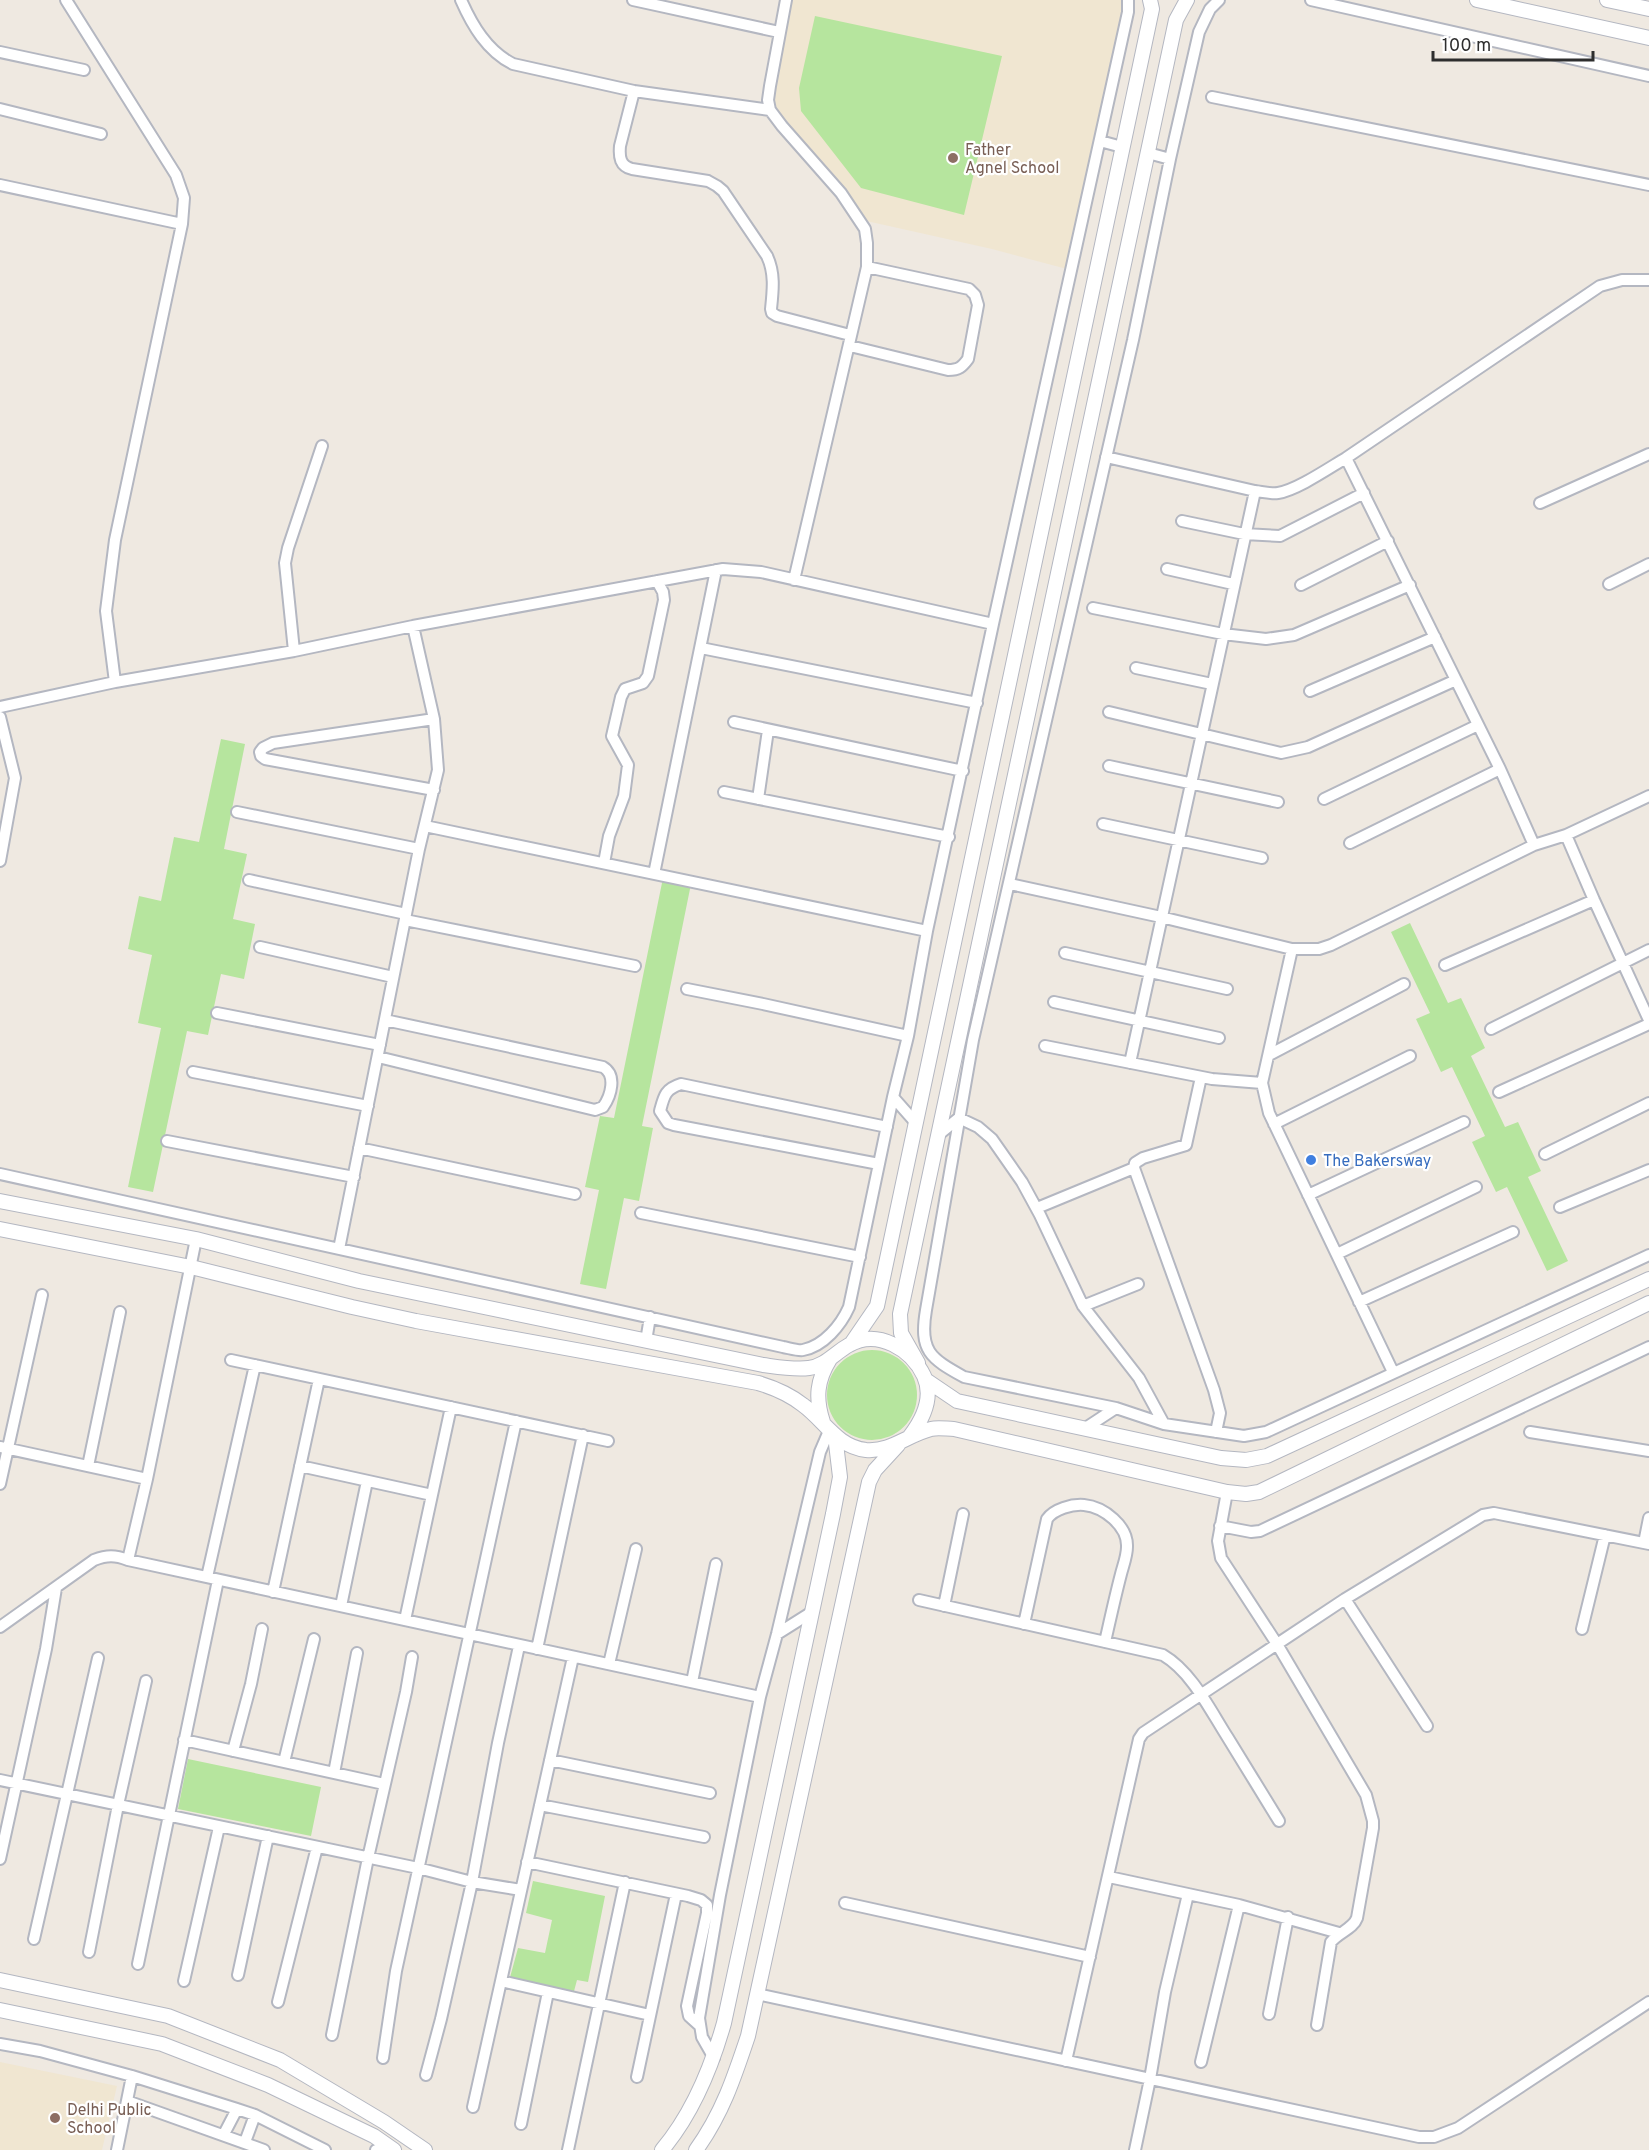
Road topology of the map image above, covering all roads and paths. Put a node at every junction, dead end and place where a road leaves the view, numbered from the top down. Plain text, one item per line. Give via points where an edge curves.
1 (66, 0) edge
2 (461, 0) edge
3 (633, 0) edge
4 (786, 0) edge
5 (1128, 0) edge
6 (1150, 0) edge
7 (1186, 0) edge
8 (1219, 0) edge
9 (1311, 0) edge
10 (1477, 0) edge
11 (1607, 0) edge
12 (1649, 9) edge
13 (779, 32) junction
14 (1648, 38) edge
15 (0, 52) edge
16 (84, 70) dead end
17 (1649, 76) edge
18 (634, 91) junction
19 (1212, 97) dead end
20 (0, 110) edge
21 (770, 110) junction
22 (101, 134) dead end
23 (1100, 141) junction
24 (1122, 147) junction
25 (1148, 153) junction
26 (1170, 159) junction
27 (0, 185) edge
28 (1649, 185) edge
29 (182, 224) junction
30 (867, 267) junction
31 (1649, 280) edge
32 (850, 341) junction
33 (322, 446) dead end
34 (1649, 454) edge
35 (1106, 457) junction
36 (1346, 458) junction
37 (1255, 491) junction
38 (1364, 493) junction
39 (1540, 503) dead end
40 (1182, 521) dead end
41 (1244, 534) junction
42 (1388, 541) junction
43 (1649, 564) edge
44 (1167, 569) dead end
45 (716, 570) junction
46 (794, 580) junction
47 (657, 581) junction
48 (1233, 584) junction
49 (1609, 584) dead end
50 (1301, 585) dead end
51 (1410, 585) junction
52 (1093, 608) dead end
53 (993, 624) junction
54 (414, 626) junction
55 (1223, 634) junction
56 (1435, 637) junction
57 (701, 648) junction
58 (294, 651) junction
59 (1136, 668) dead end
60 (1456, 680) junction
61 (115, 682) junction
62 (1212, 684) junction
63 (1310, 691) dead end
64 (977, 703) junction
65 (0, 707) edge
66 (1109, 712) dead end
67 (0, 717) edge
68 (434, 719) junction
69 (734, 723) dead end
70 (1478, 725) junction
71 (768, 730) junction
72 (1201, 734) junction
73 (1109, 766) dead end
74 (1500, 768) junction
75 (963, 771) junction
76 (1191, 784) junction
77 (434, 790) junction
78 (724, 792) dead end
79 (1649, 796) edge
80 (758, 799) junction
81 (1324, 799) dead end
82 (1278, 802) dead end
83 (237, 812) dead end
84 (1103, 824) dead end
85 (424, 826) junction
86 (1566, 835) junction
87 (949, 837) junction
88 (1180, 841) junction
89 (1350, 843) dead end
90 (1534, 845) junction
91 (419, 849) junction
92 (1262, 858) dead end
93 (0, 861) edge
94 (604, 863) junction
95 (654, 874) junction
96 (249, 880) dead end
97 (1010, 884) junction
98 (1594, 900) junction
99 (405, 917) junction
100 (1161, 917) junction
101 (927, 931) junction
102 (260, 947) dead end
103 (1292, 949) junction
104 (1649, 950) edge
105 (1065, 953) dead end
106 (1623, 963) junction
107 (1445, 965) dead end
108 (635, 966) dead end
109 (1152, 972) junction
110 (393, 977) junction
111 (1404, 984) dead end
112 (687, 989) dead end
113 (1227, 989) dead end
114 (1054, 1002) dead end
115 (217, 1013) dead end
116 (385, 1020) junction
117 (1140, 1021) junction
118 (1649, 1022) edge
119 (1491, 1029) dead end
120 (908, 1036) junction
121 (1219, 1038) dead end
122 (380, 1045) junction
123 (1045, 1046) dead end
124 (1269, 1055) junction
125 (1410, 1056) dead end
126 (378, 1057) junction
127 (1130, 1063) junction
128 (193, 1072) dead end
129 (1201, 1077) junction
130 (1262, 1083) junction
131 (1499, 1092) dead end
132 (893, 1097) junction
133 (1649, 1103) edge
134 (368, 1106) junction
135 (959, 1118) junction
136 (915, 1122) junction
137 (1464, 1122) dead end
138 (1274, 1124) junction
139 (887, 1127) junction
140 (938, 1135) junction
141 (167, 1141) dead end
142 (359, 1148) junction
143 (1545, 1154) dead end
144 (879, 1164) junction
145 (1134, 1168) junction
146 (1649, 1170) edge
147 (0, 1174) edge
148 (354, 1177) junction
149 (1476, 1187) dead end
150 (575, 1194) dead end
151 (1308, 1195) junction
152 (0, 1201) edge
153 (1560, 1207) dead end
154 (1036, 1208) junction
155 (641, 1213) dead end
156 (0, 1229) edge
157 (1513, 1232) dead end
158 (195, 1239) junction
159 (339, 1249) junction
160 (1337, 1254) junction
161 (1649, 1255) edge
162 (860, 1257) junction
163 (191, 1267) junction
164 (1649, 1279) edge
165 (1138, 1284) dead end
166 (42, 1295) dead end
167 (1359, 1302) junction
168 (1649, 1303) edge
169 (1083, 1306) junction
170 (120, 1312) dead end
171 (650, 1317) junction
172 (646, 1341) junction
173 (851, 1344) junction
174 (1649, 1347) edge
175 (830, 1359) junction
176 (231, 1360) dead end
177 (918, 1363) junction
178 (255, 1365) junction
179 (1393, 1372) junction
180 (319, 1379) junction
181 (926, 1380) junction
182 (451, 1407) junction
183 (1116, 1408) junction
184 (516, 1421) junction
185 (1164, 1424) junction
186 (1084, 1429) junction
187 (829, 1430) junction
188 (1216, 1432) junction
189 (1530, 1432) dead end
190 (582, 1435) junction
191 (904, 1440) junction
192 (608, 1441) dead end
193 (4, 1448) edge
194 (1649, 1451) edge
195 (88, 1466) junction
196 (300, 1466) junction
197 (147, 1479) junction
198 (367, 1481) junction
199 (0, 1484) edge
200 (1227, 1492) junction
201 (432, 1496) junction
202 (963, 1514) dead end
203 (1649, 1518) edge
204 (1220, 1526) junction
205 (1605, 1534) junction
206 (1647, 1543) edge
207 (636, 1549) dead end
208 (128, 1560) junction
209 (716, 1564) dead end
210 (212, 1579) junction
211 (56, 1588) junction
212 (273, 1592) junction
213 (1345, 1599) junction
214 (919, 1600) dead end
215 (341, 1606) junction
216 (944, 1606) junction
217 (812, 1612) junction
218 (405, 1620) junction
219 (1024, 1624) junction
220 (0, 1627) edge
221 (262, 1629) dead end
222 (1582, 1629) dead end
223 (470, 1634) junction
224 (777, 1634) junction
225 (314, 1639) dead end
226 (1105, 1642) junction
227 (1276, 1644) junction
228 (519, 1646) junction
229 (537, 1649) junction
230 (357, 1653) dead end
231 (412, 1657) dead end
232 (573, 1657) junction
233 (98, 1658) dead end
234 (609, 1664) junction
235 (146, 1681) dead end
236 (692, 1682) junction
237 (1201, 1696) junction
238 (760, 1697) junction
239 (1426, 1726) dead end
240 (184, 1740) junction
241 (233, 1751) junction
242 (550, 1760) junction
243 (284, 1762) junction
244 (334, 1773) junction
245 (0, 1780) edge
246 (16, 1783) junction
247 (384, 1784) junction
248 (710, 1793) dead end
249 (66, 1794) junction
250 (118, 1805) junction
251 (540, 1805) junction
252 (168, 1815) junction
253 (1279, 1821) dead end
254 (219, 1827) junction
255 (267, 1836) junction
256 (704, 1837) dead end
257 (317, 1847) junction
258 (368, 1858) junction
259 (0, 1859) edge
260 (528, 1862) junction
261 (418, 1868) junction
262 (1109, 1877) junction
263 (472, 1882) junction
264 (625, 1882) junction
265 (521, 1890) junction
266 (676, 1894) junction
267 (1188, 1894) junction
268 (845, 1903) dead end
269 (1239, 1905) junction
270 (1288, 1917) junction
271 (1339, 1933) junction
272 (34, 1939) dead end
273 (89, 1952) dead end
274 (1090, 1957) junction
275 (138, 1964) dead end
276 (238, 1976) dead end
277 (0, 1980) edge
278 (184, 1981) dead end
279 (501, 1981) junction
280 (548, 1992) junction
281 (757, 1994) junction
282 (278, 2002) dead end
283 (1649, 2002) edge
284 (599, 2003) junction
285 (0, 2010) edge
286 (1269, 2014) dead end
287 (650, 2015) junction
288 (699, 2025) junction
289 (1317, 2025) dead end
290 (332, 2035) dead end
291 (0, 2044) edge
292 (383, 2058) dead end
293 (714, 2058) junction
294 (1066, 2061) junction
295 (1201, 2062) dead end
296 (426, 2075) dead end
297 (132, 2076) junction
298 (637, 2077) dead end
299 (1150, 2079) junction
300 (127, 2101) junction
301 (473, 2107) dead end
302 (237, 2109) junction
303 (255, 2115) junction
304 (521, 2124) dead end
305 (224, 2134) junction
306 (245, 2142) junction
307 (386, 2149) edge
308 (117, 2150) edge
309 (264, 2150) edge
310 (325, 2150) edge
311 (425, 2150) edge
312 (567, 2150) edge
313 (662, 2150) edge
314 (696, 2150) edge
315 (1135, 2150) edge

1 - 29 street via 176,175 184,198
2 - 18 street via 477,32 507,61
3 - 13 street
4 - 13 street
5 - 23 street
6 - 24 street via 1152,9
7 - 25 street via 1176,20
8 - 26 street via 1199,32
9 - 17 street
10 - 14 street
11 - 12 street
13 - 21 street via 768,100
15 - 16 street
18 - 21 street
18 - 32 street via 620,146 621,163 626,168 708,181 723,190 771,265 772,313
19 - 28 street
20 - 22 street
21 - 30 street via 841,193 865,229
23 - 24 street
23 - 53 street
24 - 136 street
25 - 26 street
25 - 140 street
26 - 35 street
27 - 29 street
29 - 61 street via 108,591 106,611
30 - 32 street
30 - 32 street via 969,289 978,304 968,358 957,370 948,370
31 - 36 street via 1622,280 1600,286
32 - 46 street
33 - 58 street via 285,563
34 - 39 street
35 - 37 street
35 - 97 street
36 - 37 street via 1281,493
36 - 38 street
37 - 41 street
38 - 41 street via 1280,536
38 - 42 street
40 - 41 street
41 - 48 street
42 - 50 street
42 - 51 street
43 - 49 street
44 - 48 street
45 - 46 street via 761,572
45 - 47 street
45 - 57 street
46 - 53 street
47 - 54 street
47 - 94 street via 664,600 648,675 643,683 622,693 613,733 628,765 624,796
48 - 55 street
51 - 55 street via 1294,635 1266,639
51 - 56 street
52 - 55 street
53 - 64 street
54 - 58 street
54 - 68 street
55 - 62 street
56 - 60 street
56 - 63 street
57 - 64 street
57 - 95 street
58 - 61 street
59 - 62 street
60 - 70 street
60 - 72 street via 1308,747 1281,753
61 - 65 street
62 - 72 street
64 - 75 street
66 - 72 street
67 - 93 street via 15,778
68 - 77 street via 438,770
68 - 77 street via 273,742 260,752 266,759
69 - 71 street
70 - 74 street
70 - 81 street
71 - 75 street
71 - 80 street
72 - 76 street
73 - 76 street
74 - 89 street
74 - 90 street
75 - 87 street
76 - 82 street
76 - 88 street
77 - 85 street
78 - 80 street
79 - 86 street
80 - 87 street
83 - 91 street
84 - 88 street
85 - 91 street
85 - 94 street
86 - 90 street
86 - 98 street
87 - 101 street
88 - 92 street
88 - 100 street
90 - 103 street via 1331,945 1318,950
91 - 99 street
94 - 95 street
95 - 101 street
96 - 99 street
97 - 100 street
97 - 135 street
98 - 106 street
98 - 107 street
99 - 108 street
99 - 110 street
100 - 103 street
100 - 109 street
101 - 120 street
102 - 110 street
103 - 124 street
104 - 106 street
105 - 109 street
106 - 118 street
106 - 119 street
109 - 113 street
109 - 117 street
110 - 116 street
111 - 124 street
112 - 120 street
114 - 117 street
115 - 122 street
116 - 122 street
116 - 126 street via 603,1067 610,1075 610,1092 603,1107 595,1110
117 - 121 street
117 - 127 street
118 - 131 street
120 - 132 street
122 - 126 street
123 - 127 street
124 - 130 street
125 - 138 street
126 - 134 street
127 - 129 street
128 - 134 street
129 - 130 street
129 - 145 street via 1186,1145 1143,1158
130 - 138 street
132 - 136 street
132 - 139 street
133 - 143 street
134 - 142 street
135 - 140 street
135 - 154 street via 992,1139
135 - 183 street via 924,1319 924,1341 931,1354 963,1377
136 - 173 street via 877,1306
137 - 151 street
138 - 151 street
139 - 144 street
139 - 144 street via 681,1084 665,1092 660,1110 668,1123 674,1125
140 - 177 street via 900,1314 901,1333
141 - 148 street
142 - 148 street
142 - 150 street
144 - 162 street
145 - 154 street
145 - 188 street via 1214,1390 1220,1413
146 - 153 street
147 - 159 street
148 - 159 street
149 - 160 street
151 - 160 street
152 - 158 street
154 - 169 street
155 - 162 street
156 - 163 street
157 - 167 street
158 - 163 street
158 - 172 street via 359,1281
159 - 171 street
160 - 167 street
161 - 179 street
162 - 171 street via 844,1318 820,1342 802,1350
163 - 187 street via 416,1321 758,1383 783,1390
163 - 197 street
164 - 186 street via 1267,1456 1246,1460 1221,1458
165 - 169 street
166 - 193 street
167 - 179 street
168 - 200 street via 1259,1492
169 - 185 street via 1122,1353
170 - 195 street
171 - 172 street
172 - 175 street via 763,1365 811,1368
173 - 175 street
173 - 177 street via 869,1339 888,1341
174 - 204 street via 1260,1531
175 - 187 street via 817,1393 819,1411
176 - 178 street
177 - 181 street
178 - 180 street
178 - 210 street
179 - 188 street via 1266,1432 1244,1436
180 - 182 street
180 - 196 street
181 - 186 street via 957,1401
181 - 191 street via 928,1401 922,1420
182 - 184 street
182 - 201 street
183 - 185 street
183 - 186 street
184 - 190 street
184 - 223 street
185 - 188 street
187 - 191 street via 847,1444 864,1450 882,1450
187 - 217 street via 840,1477
187 - 224 street via 820,1452
189 - 194 street
190 - 192 street
190 - 229 street
191 - 200 street via 933,1428 954,1429
191 - 281 street via 875,1470 869,1482
193 - 195 street
193 - 199 street
195 - 197 street
196 - 198 street
196 - 212 street
197 - 208 street
198 - 201 street
198 - 215 street
200 - 204 street
201 - 218 street
202 - 216 street
203 - 206 street
204 - 227 street via 1221,1558
205 - 206 street
205 - 213 street via 1494,1513 1483,1515
205 - 222 street
207 - 234 street
208 - 210 street
208 - 211 street via 106,1556 94,1560
209 - 236 street
210 - 212 street
210 - 240 street
211 - 220 street
211 - 246 street
212 - 215 street
213 - 227 street
213 - 239 street
214 - 216 street
215 - 218 street
216 - 219 street
217 - 224 street
217 - 293 street
218 - 223 street
219 - 226 street
219 - 226 street via 1047,1519 1059,1510 1090,1506 1121,1527 1127,1547
221 - 241 street
223 - 228 street
223 - 261 street
224 - 238 street
225 - 243 street
226 - 237 street via 1170,1659
227 - 237 street
227 - 271 street via 1366,1795 1371,1811 1373,1828 1358,1918
228 - 229 street
228 - 263 street
229 - 232 street
230 - 244 street
231 - 247 street
232 - 234 street
232 - 242 street
233 - 249 street
234 - 236 street
235 - 250 street
236 - 238 street
237 - 253 street
237 - 262 street via 1138,1739
238 - 288 street via 720,1895
240 - 241 street
240 - 252 street
241 - 243 street
242 - 248 street
242 - 251 street
243 - 244 street
244 - 247 street
245 - 246 street
246 - 249 street
246 - 259 street
247 - 258 street
249 - 250 street
249 - 272 street
250 - 252 street
250 - 273 street
251 - 256 street
251 - 260 street
252 - 254 street
252 - 275 street
254 - 255 street
254 - 278 street
255 - 257 street
255 - 276 street
257 - 258 street
257 - 282 street
258 - 261 street
258 - 290 street
260 - 264 street
260 - 265 street
261 - 263 street
261 - 292 street
262 - 267 street
262 - 274 street
263 - 265 street
263 - 296 street
264 - 266 street
264 - 284 street
265 - 279 street
266 - 287 street
266 - 288 street via 701,1900 708,1909 687,2006 689,2016
267 - 269 street
267 - 299 street
268 - 274 street
269 - 270 street
269 - 295 street
270 - 271 street
270 - 286 street
271 - 289 street via 1331,1942
274 - 294 street
277 - 311 street via 168,2016 270,2056
279 - 280 street
279 - 301 street
280 - 284 street
280 - 304 street
281 - 294 street
281 - 314 street via 732,2086 714,2125
283 - 299 street via 1458,2128 1434,2137 1419,2137
284 - 287 street
284 - 312 street
285 - 307 street via 162,2044 268,2085 374,2136
287 - 298 street
288 - 293 street
291 - 297 street
293 - 313 street via 693,2105
294 - 299 street
297 - 300 street
297 - 302 street
299 - 315 street
300 - 305 street
300 - 308 street
302 - 303 street
302 - 305 street
303 - 306 street
303 - 310 street
305 - 306 street
306 - 309 street

